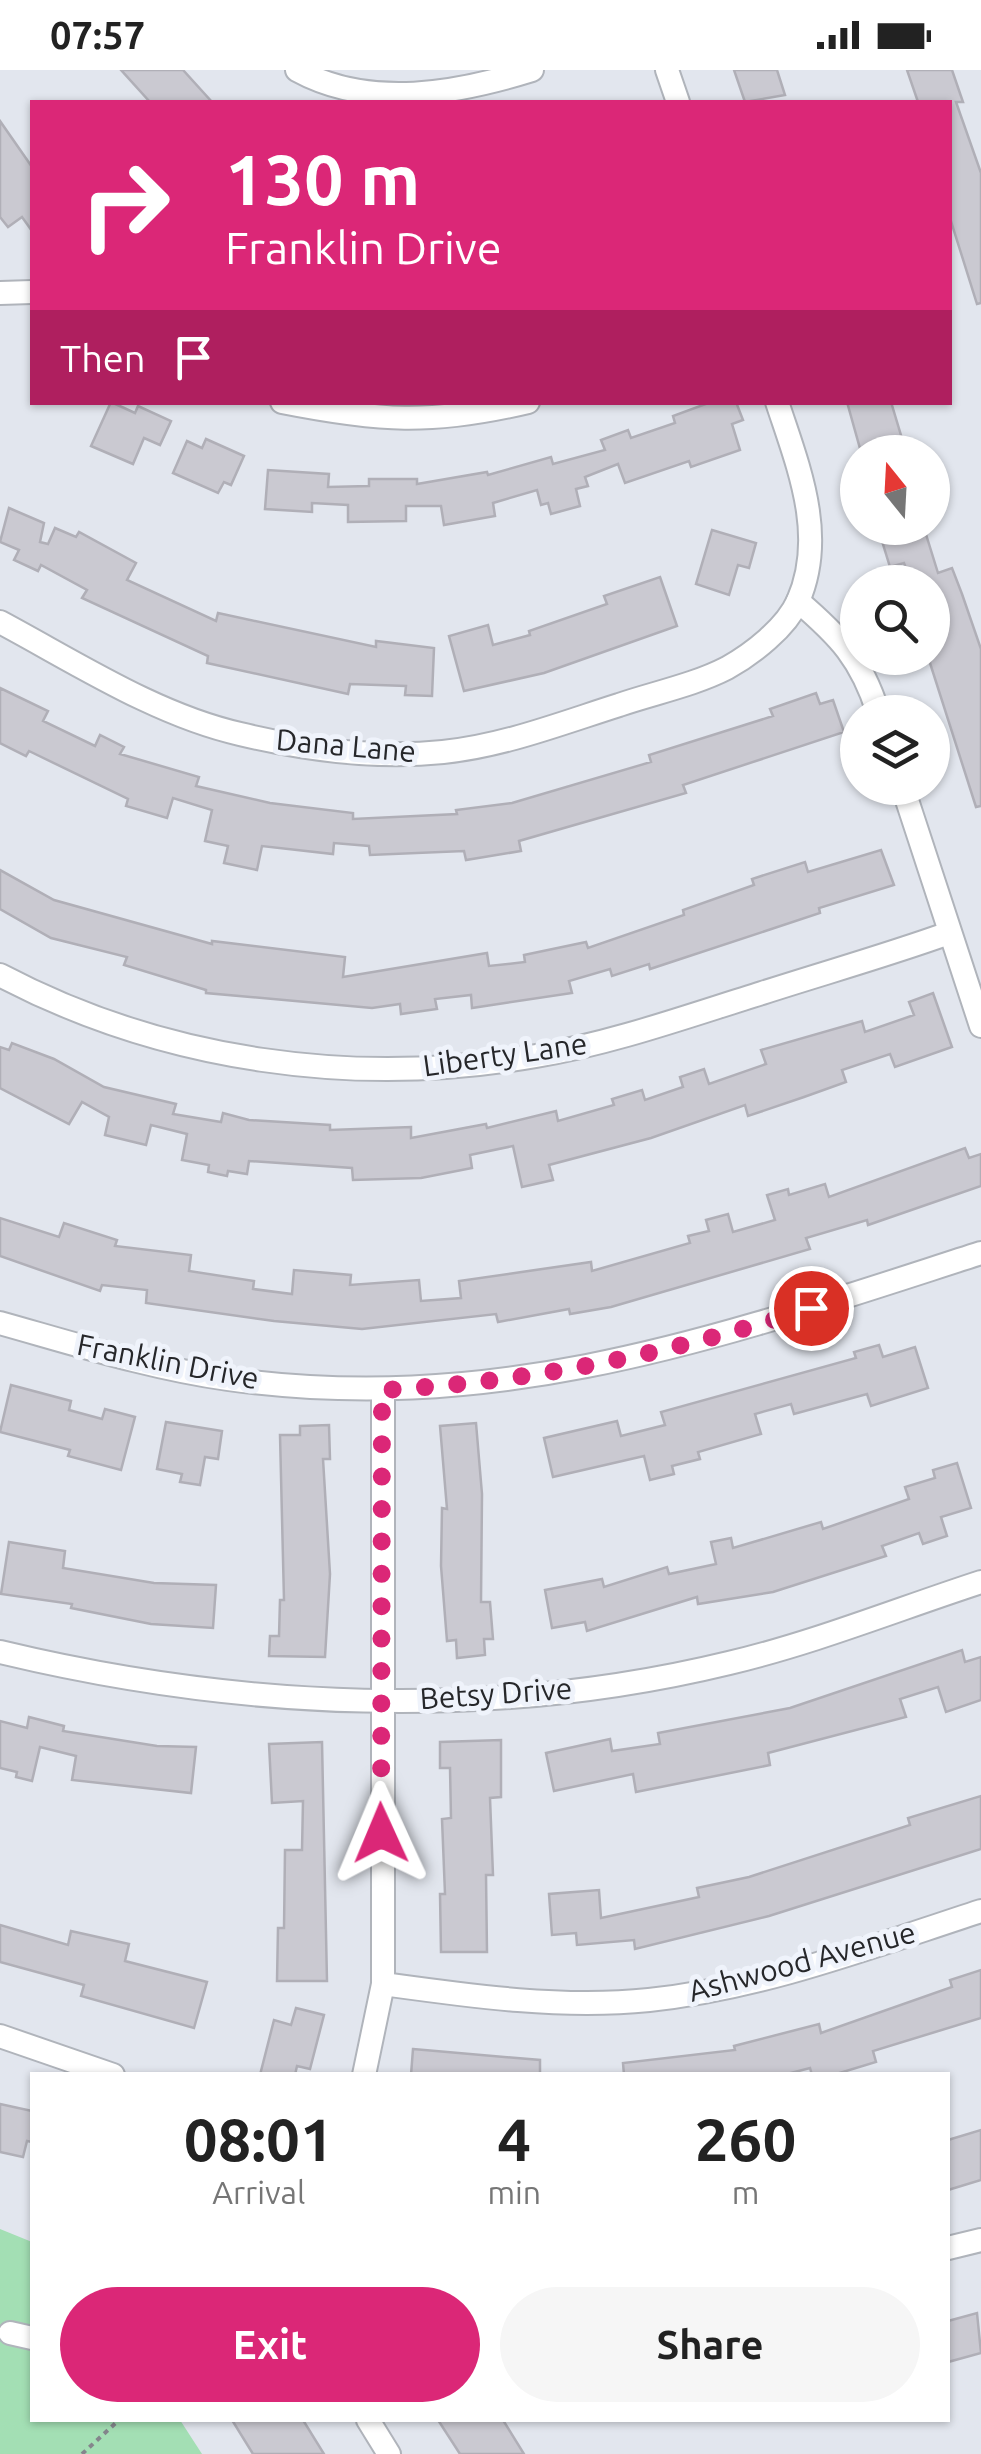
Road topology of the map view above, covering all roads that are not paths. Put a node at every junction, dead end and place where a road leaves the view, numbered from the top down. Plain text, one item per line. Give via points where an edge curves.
1 (297, 70) edge
2 (532, 70) edge
3 (667, 70) edge
4 (677, 100) edge
5 (0, 292) edge
6 (30, 292) edge
7 (300, 405) edge
8 (513, 405) edge
9 (779, 405) edge
10 (798, 601) junction
11 (0, 622) edge
12 (872, 695) edge
13 (908, 805) edge
14 (950, 932) junction
15 (0, 975) edge
16 (981, 1026) edge
17 (981, 1253) edge
18 (0, 1323) edge
19 (382, 1390) junction
20 (981, 1582) edge
21 (0, 1652) edge
22 (380, 1701) junction
23 (981, 1910) edge
24 (382, 1984) junction
25 (0, 2036) edge
26 (104, 2072) edge
27 (365, 2072) edge
28 (981, 2240) edge
29 (950, 2248) edge
30 (369, 2422) edge
31 (389, 2454) edge

1 - 2 street via 381,93 441,94
3 - 4 street
5 - 6 street
7 - 8 street via 386,419 443,419
9 - 10 street via 809,510 811,552
10 - 11 street, Dana Lane via 785,622 728,667 686,683 502,742 384,755 235,734 156,702
10 - 12 street via 842,638
13 - 14 street
14 - 15 street, Liberty Lane via 630,1034 540,1056 416,1070 294,1064 204,1050 108,1024
14 - 16 street
17 - 19 street, Franklin Drive via 709,1341 598,1366
18 - 19 street, Franklin Drive via 227,1379
19 - 22 street
20 - 22 street, Betsy Drive via 713,1666 606,1686
21 - 22 street, Betsy Drive via 142,1683
22 - 24 street
23 - 24 street, Ashwood Avenue via 821,1963 648,2000 570,2002
24 - 27 street
25 - 26 street
28 - 29 street
30 - 31 street

